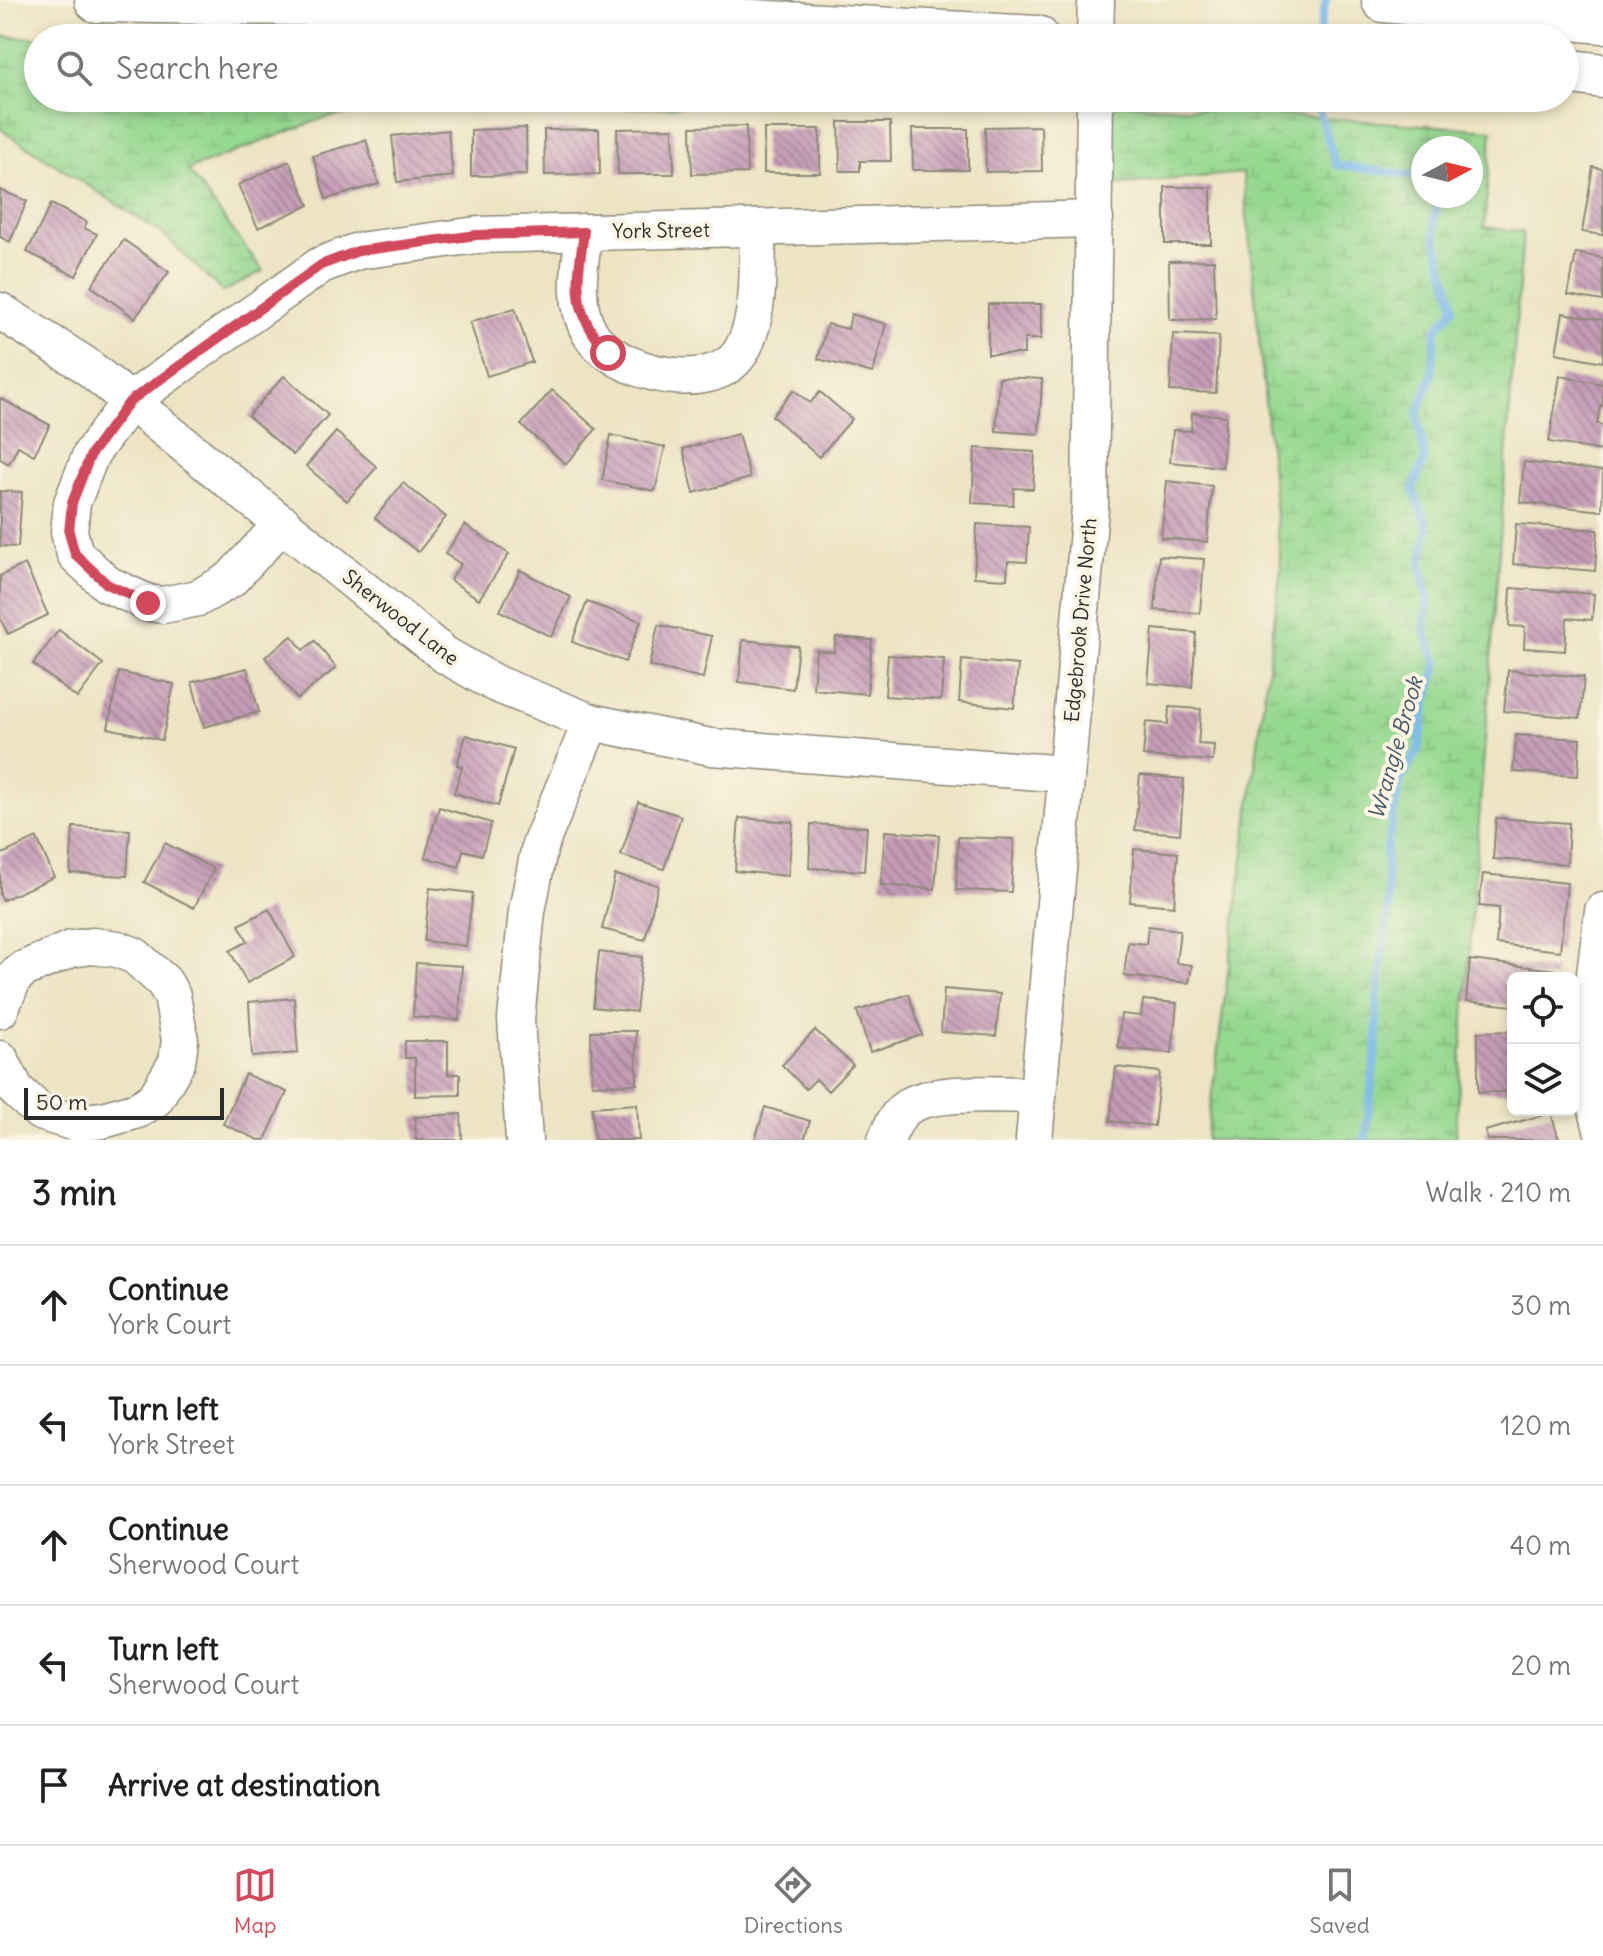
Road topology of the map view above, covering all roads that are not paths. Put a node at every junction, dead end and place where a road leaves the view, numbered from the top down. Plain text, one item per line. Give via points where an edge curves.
1 (97, 0) edge
2 (1096, 0) edge
3 (1384, 0) edge
4 (1603, 21) edge
5 (790, 24) edge
6 (1095, 24) edge
7 (1579, 73) edge
8 (1603, 76) edge
9 (1095, 112) edge
10 (1095, 219) junction
11 (757, 228) junction
12 (584, 232) junction
13 (0, 311) edge
14 (130, 401) junction
15 (283, 523) junction
16 (591, 722) junction
17 (1066, 774) junction
18 (1603, 911) edge
19 (0, 1010) edge
20 (3, 1072) edge
21 (1038, 1095) junction
22 (1603, 1133) edge
23 (524, 1140) edge
24 (886, 1140) edge
25 (1034, 1140) edge

1 - 5 main road via 472,6
2 - 6 street
3 - 4 main road
7 - 8 main road
9 - 10 street, Edgebrook Drive North
10 - 11 street, York Street
10 - 17 street, Edgebrook Drive North via 1090,508
11 - 12 street, York Street
11 - 12 street via 758,286 740,353 724,368 702,375 652,375 608,353 590,333 577,283
12 - 14 street, York Street via 477,235 358,251 321,265
13 - 14 street, Sherwood Lane via 84,364
14 - 15 street, Sherwood Lane
14 - 15 street, York Street via 91,454 72,503 69,532 75,554 107,584 148,603 198,598 230,580
15 - 16 street, Sherwood Lane via 445,655 496,684
16 - 17 street, Sherwood Lane via 711,747
16 - 23 street via 540,845 527,911 516,1019
17 - 21 street, Edgebrook Drive North
18 - 22 street via 1587,1037 1589,1079
19 - 20 street via 14,977 24,969 71,949 118,949 135,956 164,982 180,1040 177,1062 155,1099 103,1120 75,1123 40,1112
21 - 24 street via 943,1096 907,1107
21 - 25 street, Edgebrook Drive North

